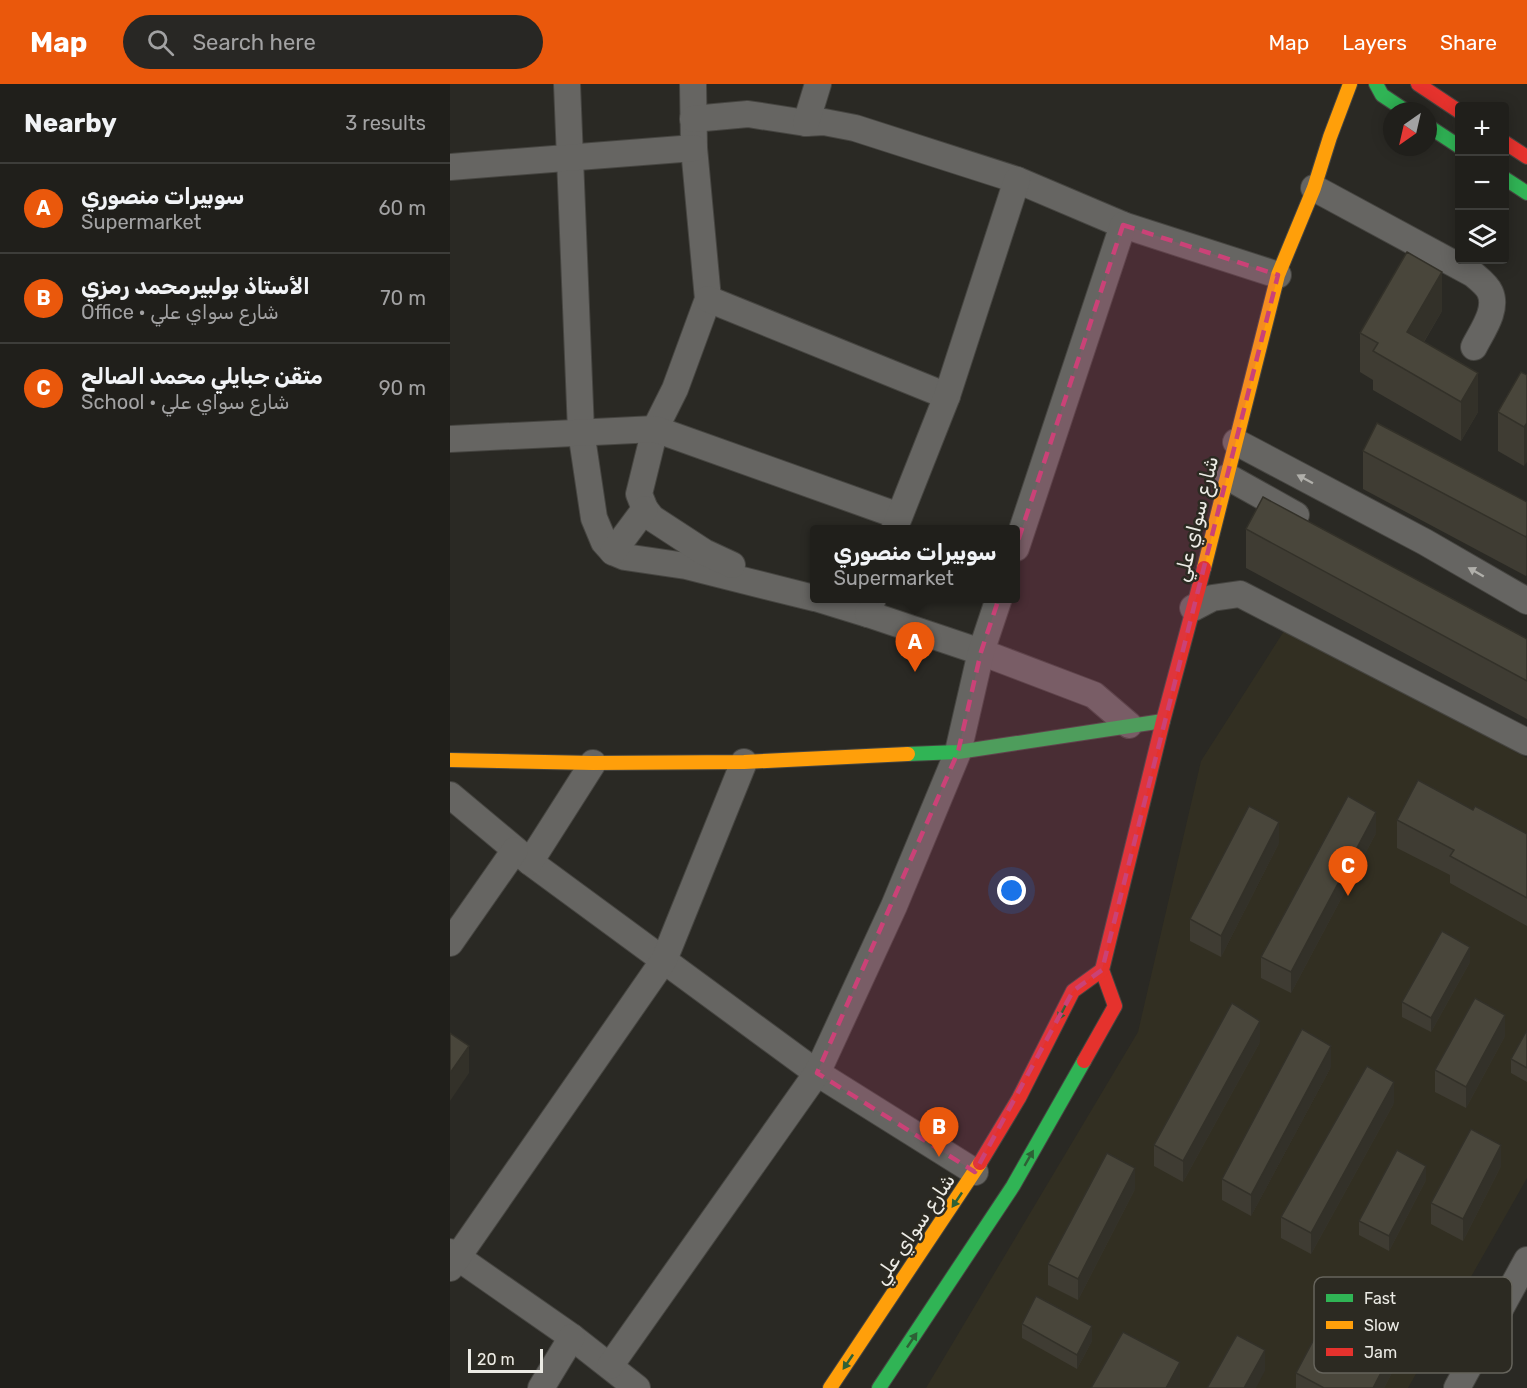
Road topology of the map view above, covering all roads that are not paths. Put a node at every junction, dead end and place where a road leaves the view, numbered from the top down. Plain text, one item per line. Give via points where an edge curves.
1 (567, 84) edge
2 (693, 84) edge
3 (818, 84) edge
4 (1350, 84) edge
5 (1376, 84) edge
6 (1418, 84) edge
7 (1392, 102) edge
8 (1455, 109) edge
9 (693, 119) junction
10 (806, 123) junction
11 (1437, 132) edge
12 (1455, 144) edge
13 (1509, 145) edge
14 (694, 148) junction
15 (570, 156) junction
16 (1527, 157) edge
17 (450, 167) edge
18 (1017, 180) junction
19 (1509, 181) edge
20 (1314, 188) junction
21 (1527, 193) edge
22 (1123, 225) junction
23 (1278, 274) junction
24 (708, 299) junction
25 (1474, 347) dead end
26 (947, 396) junction
27 (655, 429) junction
28 (580, 431) junction
29 (450, 439) edge
30 (1236, 442) junction
31 (1228, 477) junction
32 (645, 510) junction
33 (897, 523) edge
34 (1321, 529) edge
35 (1020, 536) edge
36 (613, 552) junction
37 (784, 589) junction
38 (810, 597) edge
39 (1527, 601) edge
40 (850, 603) edge
41 (997, 603) edge
42 (871, 606) edge
43 (1193, 608) junction
44 (981, 652) junction
45 (1162, 721) junction
46 (1129, 724) junction
47 (1527, 742) edge
48 (958, 752) junction
49 (450, 760) edge
50 (744, 762) junction
51 (593, 763) junction
52 (450, 795) edge
53 (523, 856) junction
54 (450, 943) edge
55 (664, 960) junction
56 (1102, 970) junction
57 (817, 1073) junction
58 (975, 1172) junction
59 (452, 1259) edge
60 (1527, 1260) edge
61 (1512, 1287) edge
62 (572, 1337) junction
63 (610, 1366) junction
64 (1465, 1373) edge
65 (541, 1388) edge
66 (637, 1388) edge
67 (830, 1388) edge
68 (879, 1388) edge
69 (1457, 1388) edge

1 - 15 street
2 - 9 street
3 - 10 street
4 - 20 main road, شارع سواي علي
5 - 7 main road via 1382,95
6 - 8 main road
9 - 10 street via 748,114
9 - 14 street
10 - 18 street via 855,128
11 - 12 main road
13 - 16 main road
14 - 15 street
14 - 24 street
15 - 17 street
15 - 28 street
18 - 22 street
18 - 26 street
19 - 21 main road
20 - 23 main road, شارع سواي علي
20 - 25 street via 1473,274 1489,290 1492,300 1492,311
22 - 23 street
22 - 35 street
23 - 30 main road, شارع سواي علي
24 - 26 street
24 - 27 street via 675,388
26 - 33 street
27 - 28 street
27 - 32 street via 639,494
27 - 33 street
28 - 29 street
28 - 36 street via 594,518 603,543
30 - 31 main road, شارع سواي علي
39 -> 30 street
31 - 34 street
31 - 43 main road, شارع سواي علي
32 - 36 street
32 - 37 street via 704,552
36 - 37 street
37 - 38 street
40 - 42 street
41 - 44 street
42 - 44 street
43 - 45 main road, شارع سواي علي
43 - 47 street via 1212,598 1239,594
44 - 46 street via 1094,695
44 - 48 street
45 - 46 main road
45 - 56 main road, شارع سواي علي
46 - 48 main road
48 - 50 main road
48 - 57 street via 894,906
49 - 51 main road
50 - 51 main road
50 - 55 street
51 - 53 street
52 - 53 street
53 - 54 street
53 - 55 street
55 - 57 street
55 - 59 street
56 -> 58 main road, شارع سواي علي via 1073,991 1019,1098
68 -> 56 main road via 1013,1186 1115,1006
57 - 58 street
57 - 63 street
58 -> 67 main road, شارع سواي علي
59 - 62 street
60 - 61 street
62 - 63 street
62 - 65 street
63 - 66 street
64 - 69 street

